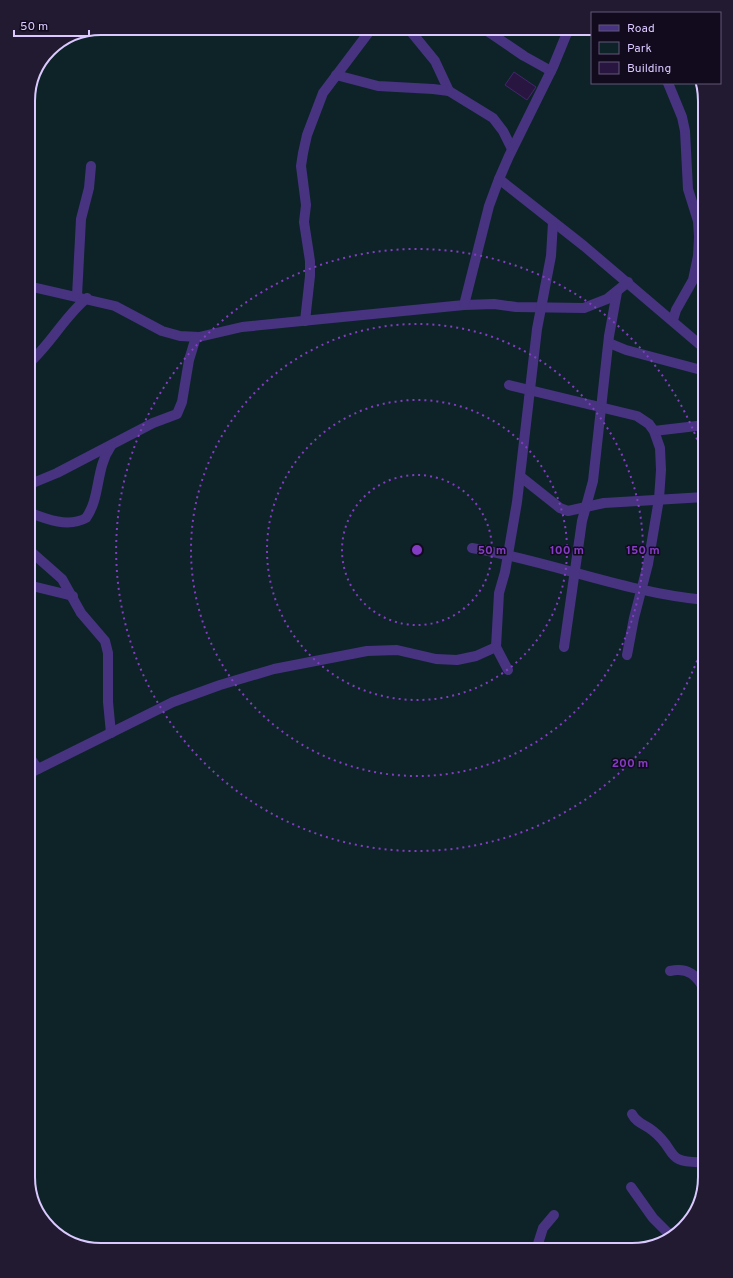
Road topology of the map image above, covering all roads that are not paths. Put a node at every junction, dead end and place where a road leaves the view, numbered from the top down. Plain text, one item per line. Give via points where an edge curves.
1 (367, 35) edge
2 (414, 35) edge
3 (493, 35) edge
4 (567, 35) edge
5 (552, 71) junction
6 (336, 75) junction
7 (668, 84) edge
8 (449, 91) junction
9 (512, 149) junction
10 (91, 166) dead end
11 (499, 179) junction
12 (698, 221) edge
13 (553, 222) junction
14 (698, 256) edge
15 (628, 282) junction
16 (35, 288) edge
17 (617, 292) junction
18 (82, 298) junction
19 (464, 304) junction
20 (541, 308) junction
21 (673, 320) junction
22 (305, 321) junction
23 (196, 337) junction
24 (609, 343) junction
25 (698, 343) edge
26 (35, 358) edge
27 (698, 369) edge
28 (508, 385) dead end
29 (530, 390) junction
30 (600, 408) junction
31 (698, 426) edge
32 (654, 431) junction
33 (111, 446) junction
34 (520, 477) junction
35 (35, 482) edge
36 (698, 497) edge
37 (659, 499) junction
38 (585, 508) junction
39 (35, 514) edge
40 (472, 548) dead end
41 (508, 554) junction
42 (35, 555) edge
43 (574, 572) junction
44 (35, 587) edge
45 (641, 589) junction
46 (73, 596) junction
47 (698, 599) edge
48 (496, 647) junction
49 (564, 647) dead end
50 (627, 655) dead end
51 (508, 670) dead end
52 (111, 733) junction
53 (35, 765) edge
54 (38, 769) junction
55 (35, 770) edge
56 (670, 971) dead end
57 (698, 981) edge
58 (632, 1114) dead end
59 (698, 1162) edge
60 (631, 1187) dead end
61 (554, 1215) dead end
62 (667, 1232) edge
63 (538, 1243) edge

1 - 6 street
2 - 8 street via 435,61
3 - 5 street
4 - 5 street
5 - 9 street
6 - 8 street via 378,86
6 - 22 street via 323,93 315,112 301,166 305,192 305,236 310,261
7 - 12 street via 682,117 688,189
8 - 9 street via 493,118 504,131
9 - 11 street
10 - 18 street via 89,188 81,219
11 - 13 street
11 - 19 street via 489,206
13 - 15 street
13 - 20 street via 551,256
14 - 21 street via 693,280
15 - 17 street
15 - 21 street
16 - 18 street
17 - 20 street via 584,308
17 - 24 street
18 - 23 street via 115,306 171,334
18 - 26 street
19 - 20 street
19 - 22 street
20 - 29 street
21 - 25 street
22 - 23 street via 237,328
23 - 33 street via 179,412
24 - 27 street
24 - 30 street
28 - 29 street
29 - 30 street
29 - 34 street
30 - 32 street via 637,416
30 - 38 street via 593,481
31 - 32 street
32 - 37 street via 661,458
33 - 35 street
33 - 39 street via 101,463 97,488 86,518 68,522
34 - 38 street via 560,508 568,511
34 - 41 street
36 - 37 street
37 - 38 street via 604,503
37 - 45 street
38 - 43 street
40 - 41 street
41 - 43 street
41 - 48 street via 499,593
42 - 46 street via 62,579
43 - 45 street
43 - 49 street
44 - 46 street
45 - 47 street via 673,597
45 - 50 street
46 - 52 street via 107,647
48 - 51 street
48 - 52 street via 476,656 457,660 384,650 349,653 307,662 193,694
52 - 54 street
53 - 54 street
54 - 55 street
56 - 57 street via 688,971
58 - 59 street via 638,1123 658,1135 678,1159
60 - 62 street via 653,1218
61 - 63 street via 543,1228

